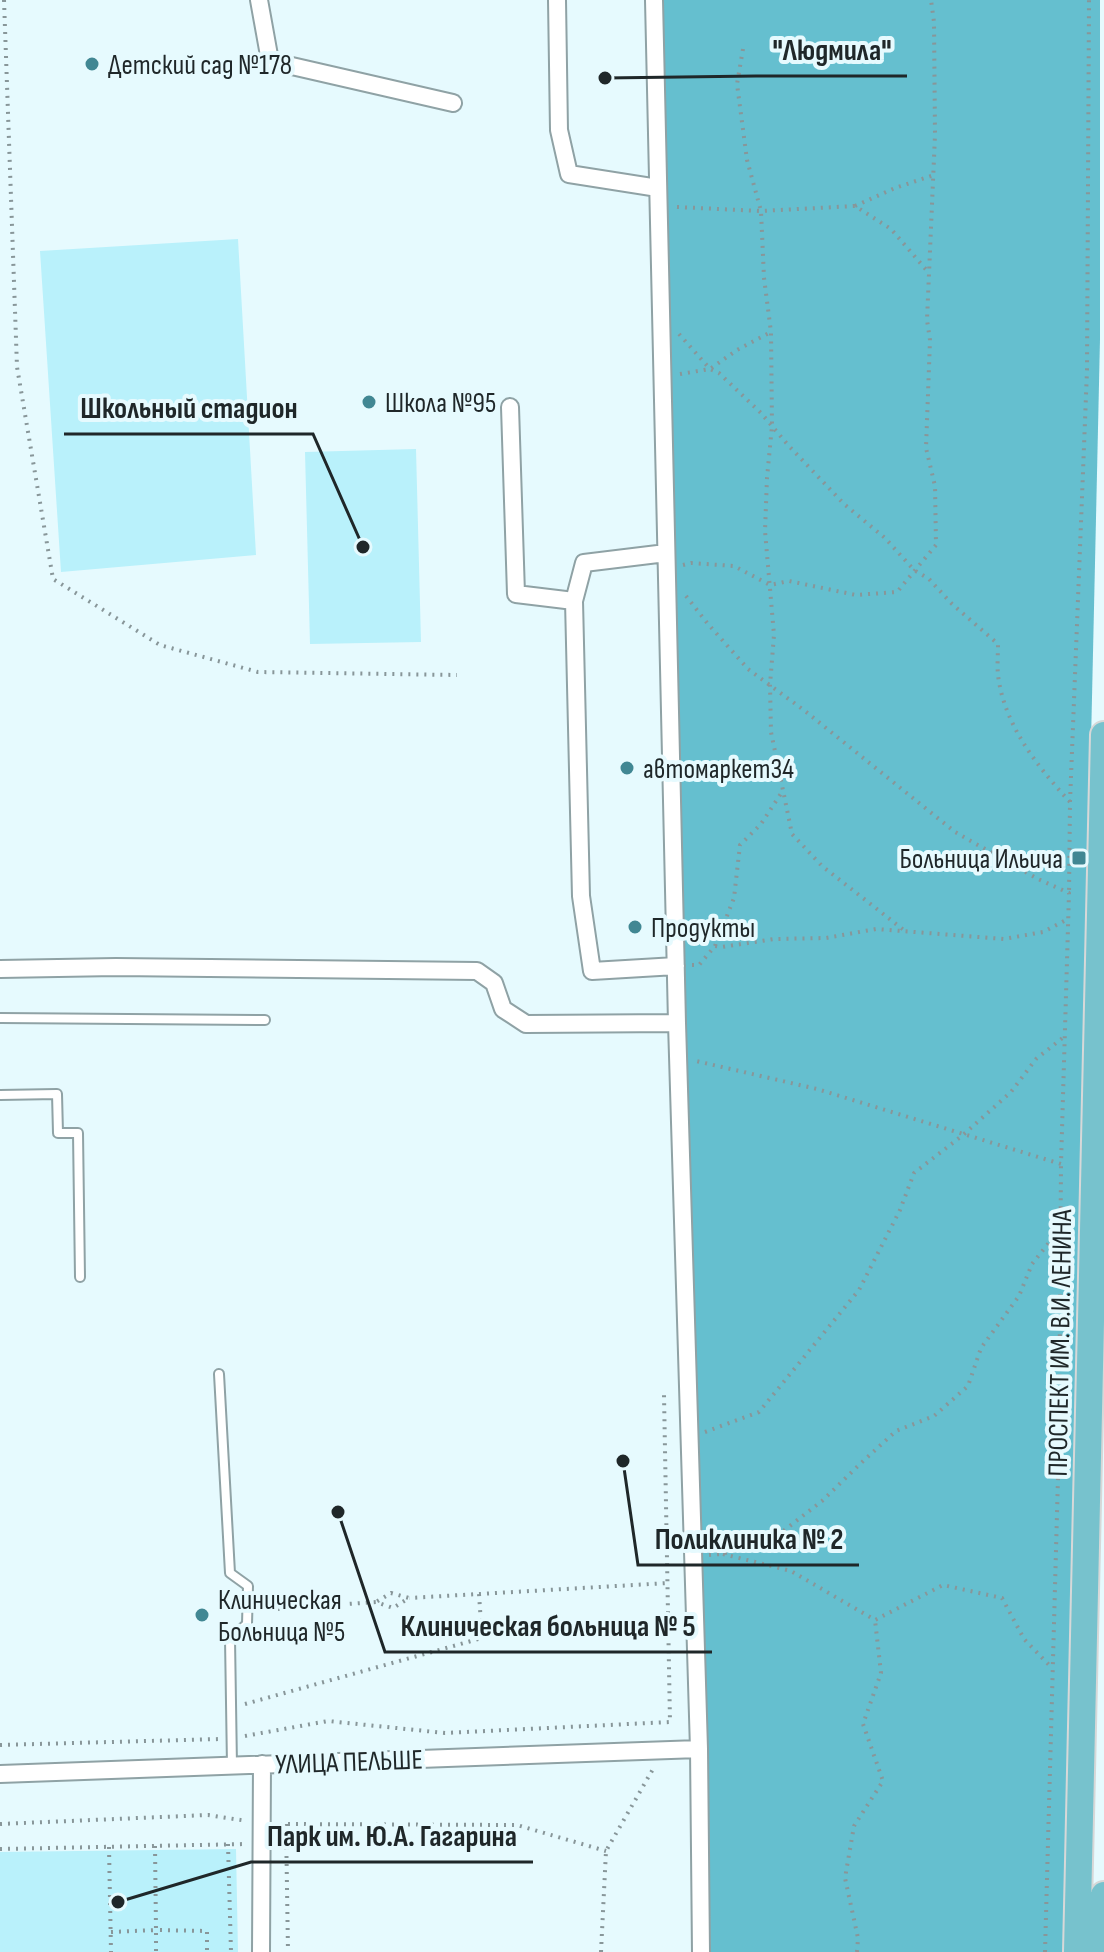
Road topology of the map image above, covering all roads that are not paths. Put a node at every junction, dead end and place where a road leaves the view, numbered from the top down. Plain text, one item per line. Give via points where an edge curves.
1 (259, 0) edge
2 (557, 0) edge
3 (654, 0) edge
4 (453, 103) dead end
5 (658, 188) junction
6 (510, 407) dead end
7 (666, 553) junction
8 (574, 601) junction
9 (1104, 735) edge
10 (676, 966) junction
11 (0, 969) edge
12 (0, 1018) edge
13 (265, 1020) dead end
14 (677, 1023) junction
15 (0, 1095) edge
16 (80, 1277) dead end
17 (219, 1374) dead end
18 (699, 1749) junction
19 (262, 1764) junction
20 (232, 1766) junction
21 (0, 1774) edge
22 (1104, 1895) edge
23 (261, 1952) edge
24 (701, 1952) edge
25 (1077, 1952) edge
26 (1103, 1952) edge

1 - 4 street via 270,61
2 - 5 street via 559,130 569,174
3 - 5 street
5 - 7 street
6 - 8 street via 516,594
7 - 8 street via 584,563
7 - 10 street
8 - 10 street via 581,896 592,971
9 - 25 main road, ПРОСПЕКТ ИМ. В.И. ЛЕНИНА
10 - 14 street
11 - 14 street via 477,971 494,983 503,1009 526,1024
12 - 13 lane
14 - 18 street
15 - 16 lane via 57,1094 58,1133 78,1133
17 - 20 lane via 230,1573 248,1586 247,1624 230,1639
18 - 19 street, УЛИЦА ПЕЛЬШЕ
18 - 24 street
19 - 20 street, УЛИЦА ПЕЛЬШЕ
19 - 23 street
20 - 21 street, УЛИЦА ПЕЛЬШЕ
22 - 26 main road

